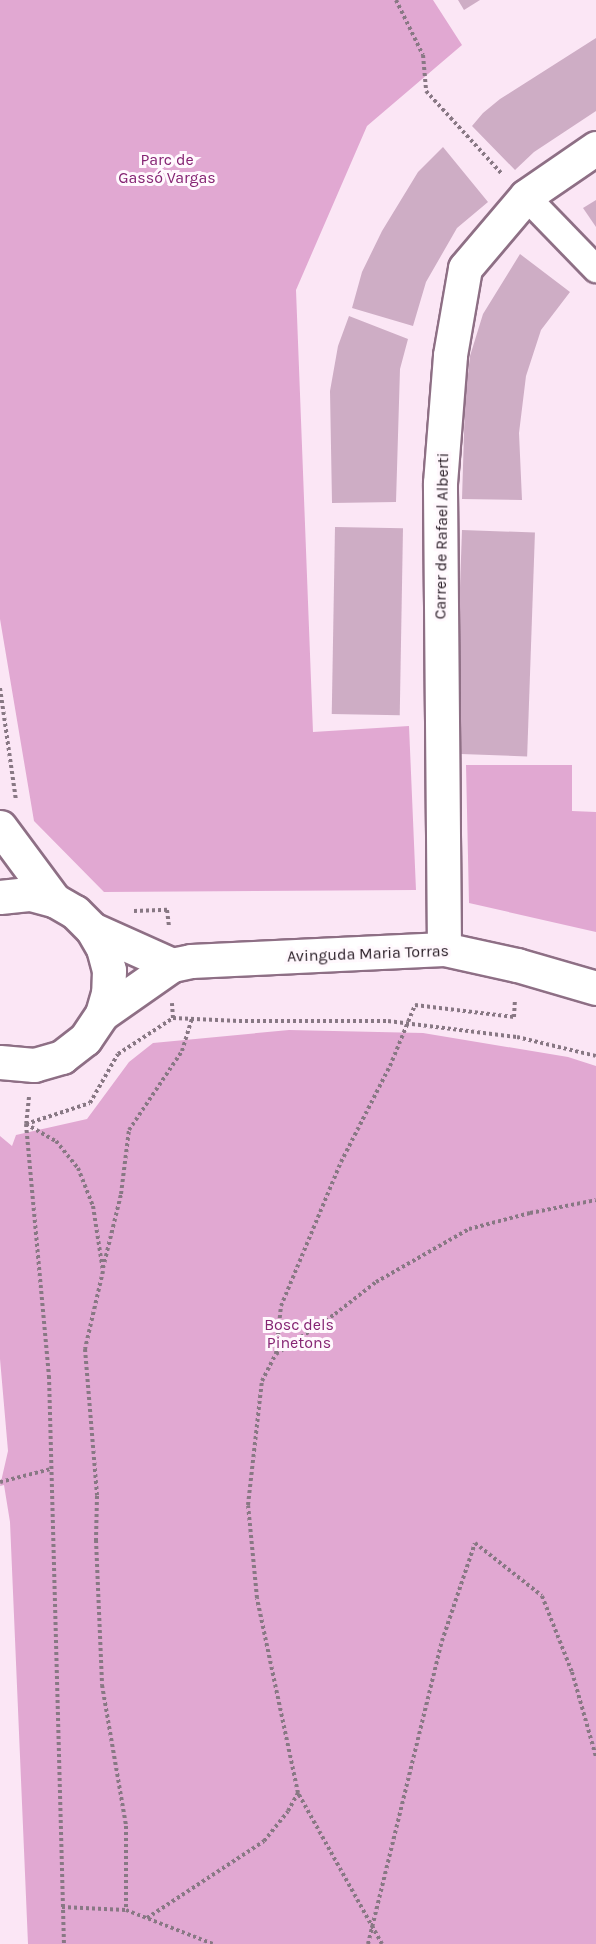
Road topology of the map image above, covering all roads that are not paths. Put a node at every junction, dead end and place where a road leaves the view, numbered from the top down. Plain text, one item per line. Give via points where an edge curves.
1 (596, 148) edge
2 (535, 206) dead end
3 (596, 269) edge
4 (8, 819) edge
5 (0, 897) edge
6 (54, 900) junction
7 (92, 928) junction
8 (444, 949) junction
9 (172, 965) junction
10 (596, 988) edge
11 (102, 1014) junction
12 (0, 1062) edge

1 - 8 street, Carrer de Rafael Alberti via 526,196 465,268 450,355 440,483
2 - 3 street
4 - 6 street
5 - 6 street via 31,894
6 - 7 street
7 - 9 street
7 - 11 street via 109,970
8 - 9 street, Avinguda Maria Torras
8 - 10 street, Avinguda Maria Torras
9 - 11 street, Avinguda Maria Torras
11 - 12 street via 86,1039 62,1057 34,1065

